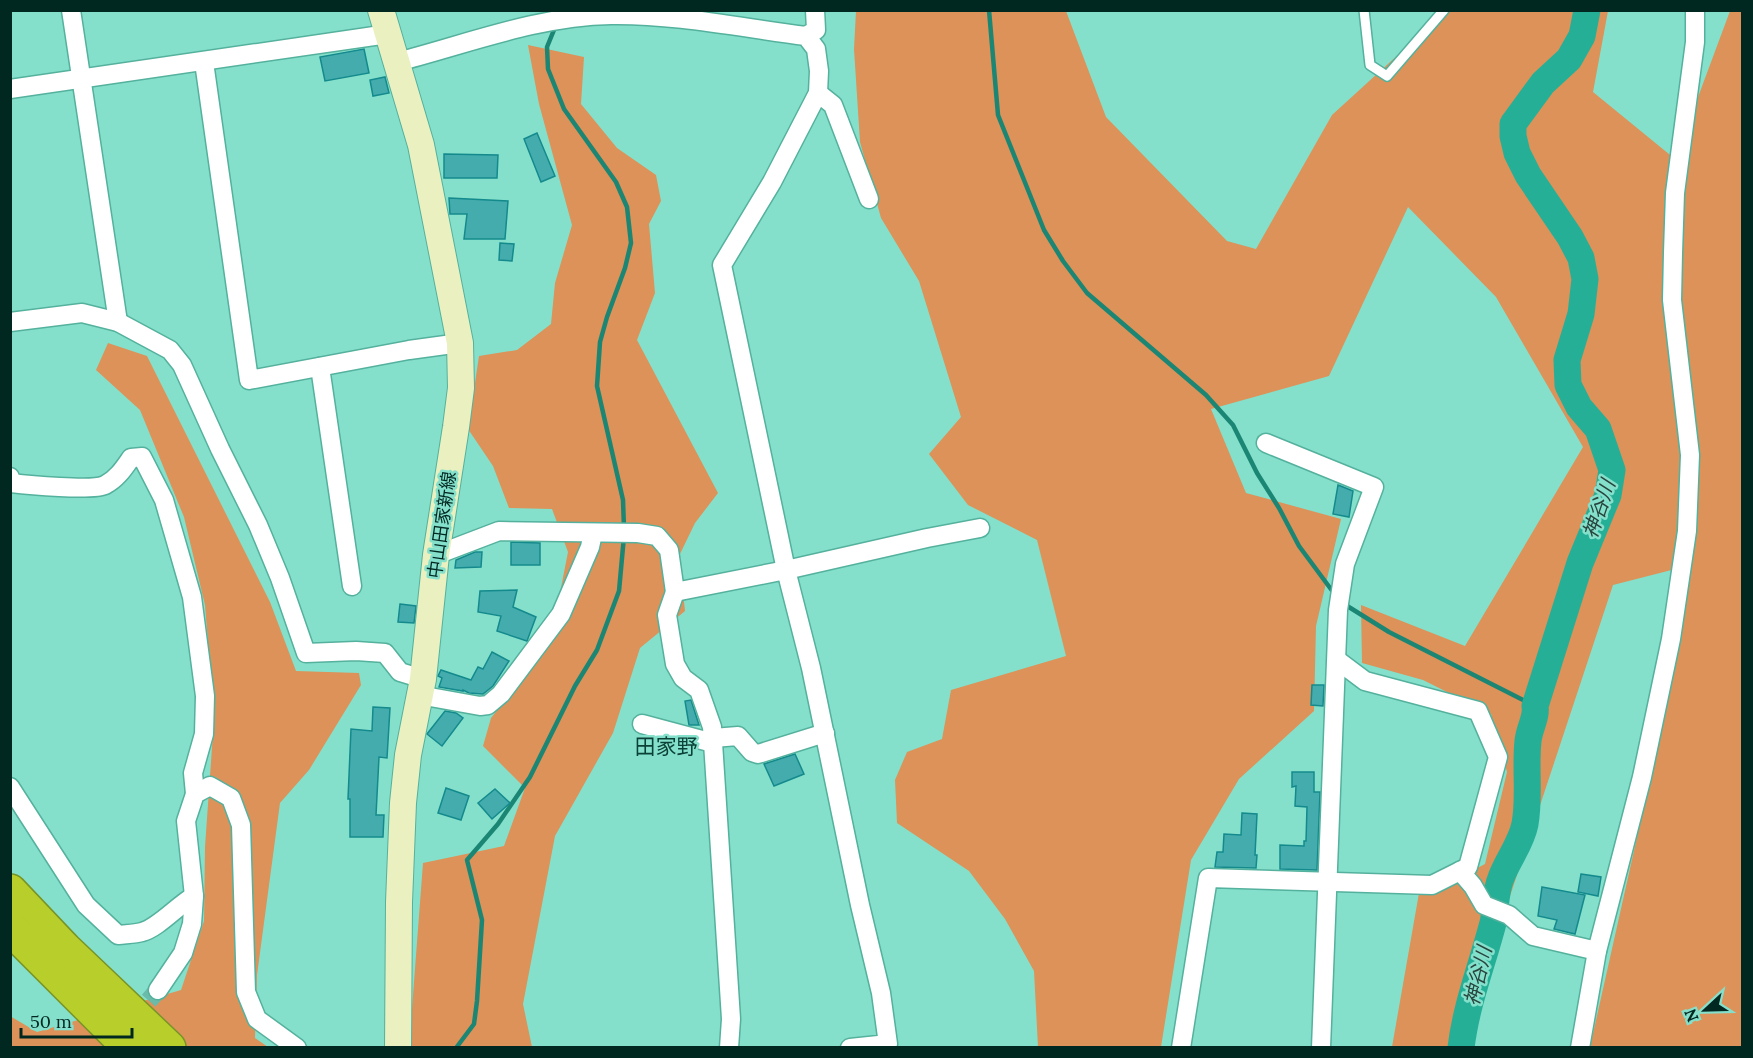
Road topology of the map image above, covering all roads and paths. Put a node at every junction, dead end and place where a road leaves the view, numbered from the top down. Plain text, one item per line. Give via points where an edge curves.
1 (71, 10) edge
2 (815, 10) edge
3 (1364, 10) edge
4 (1444, 10) edge
5 (1695, 10) edge
6 (533, 17) edge
7 (385, 22) edge
8 (806, 36) junction
9 (204, 62) junction
10 (397, 62) junction
11 (81, 80) junction
12 (10, 89) edge
13 (818, 93) junction
14 (869, 199) dead end
15 (10, 322) edge
16 (118, 322) junction
17 (460, 344) junction
18 (320, 367) junction
19 (1266, 443) dead end
20 (10, 477) edge
21 (980, 528) dead end
22 (593, 532) junction
23 (436, 555) junction
24 (786, 570) junction
25 (352, 586) dead end
26 (675, 592) junction
27 (1337, 660) junction
28 (421, 687) junction
29 (642, 724) dead end
30 (825, 733) junction
31 (713, 740) junction
32 (10, 787) edge
33 (195, 794) junction
34 (1460, 871) junction
35 (1328, 883) junction
36 (10, 891) edge
37 (194, 896) junction
38 (10, 927) edge
39 (1597, 951) junction
40 (158, 990) tunnel mouth
41 (888, 1046) edge
42 (130, 1047) edge
43 (169, 1047) edge
44 (297, 1047) edge
45 (398, 1047) edge
46 (729, 1047) edge
47 (849, 1047) edge
48 (1181, 1047) edge
49 (1321, 1047) edge
50 (1580, 1047) edge

1 - 11 street
2 - 8 street via 816,30
3 - 4 lane via 1370,65 1387,76
5 - 39 street via 1695,42 1675,194 1672,300 1690,455 1687,531 1674,620 1642,777
6 - 8 street via 651,17
6 - 10 street
7 - 9 street
7 - 10 main road, 中山田家新線
8 - 13 street via 816,49
9 - 11 street
9 - 18 street via 249,380
10 - 17 main road, 中山田家新線 via 421,145
11 - 12 street
11 - 16 street
13 - 14 street via 834,105
13 - 24 street via 772,182 722,265
15 - 16 street via 82,313
16 - 28 street via 170,350 182,365 258,525 306,653 385,653 400,672
17 - 18 street
17 - 23 main road, 中山田家新線 via 461,388
18 - 25 street
19 - 27 street via 1374,487 1345,564 1338,609
20 - 33 street via 11,483 42,487 103,486 120,474 131,458 142,457 164,500 192,597 205,696 204,734 193,773
21 - 24 street
22 - 23 street via 499,531
22 - 26 street via 657,536 669,550
22 - 28 street via 561,614 501,694 488,705 480,706
23 - 28 main road, 中山田家新線
24 - 26 street
24 - 30 street
26 - 31 street via 667,615 675,664 683,678 699,690
27 - 34 street via 1365,681 1478,711 1498,757 1468,867
27 - 35 street
28 - 45 main road, 中山田家新線 via 403,803
29 - 31 street
30 - 31 street via 758,754 738,736
30 - 41 street via 881,993
31 - 46 street via 731,1019
32 - 37 street via 86,905 118,935 144,932
33 - 37 street via 186,821
33 - 44 street via 210,786 231,798 241,825 246,992 257,1019
34 - 35 street via 1432,885
34 - 39 street via 1484,905 1509,915 1533,936
35 - 48 street via 1208,878
35 - 49 street
36 - 43 highway
37 - 40 street via 192,924 183,953
38 - 42 highway
39 - 50 street
41 - 47 street

